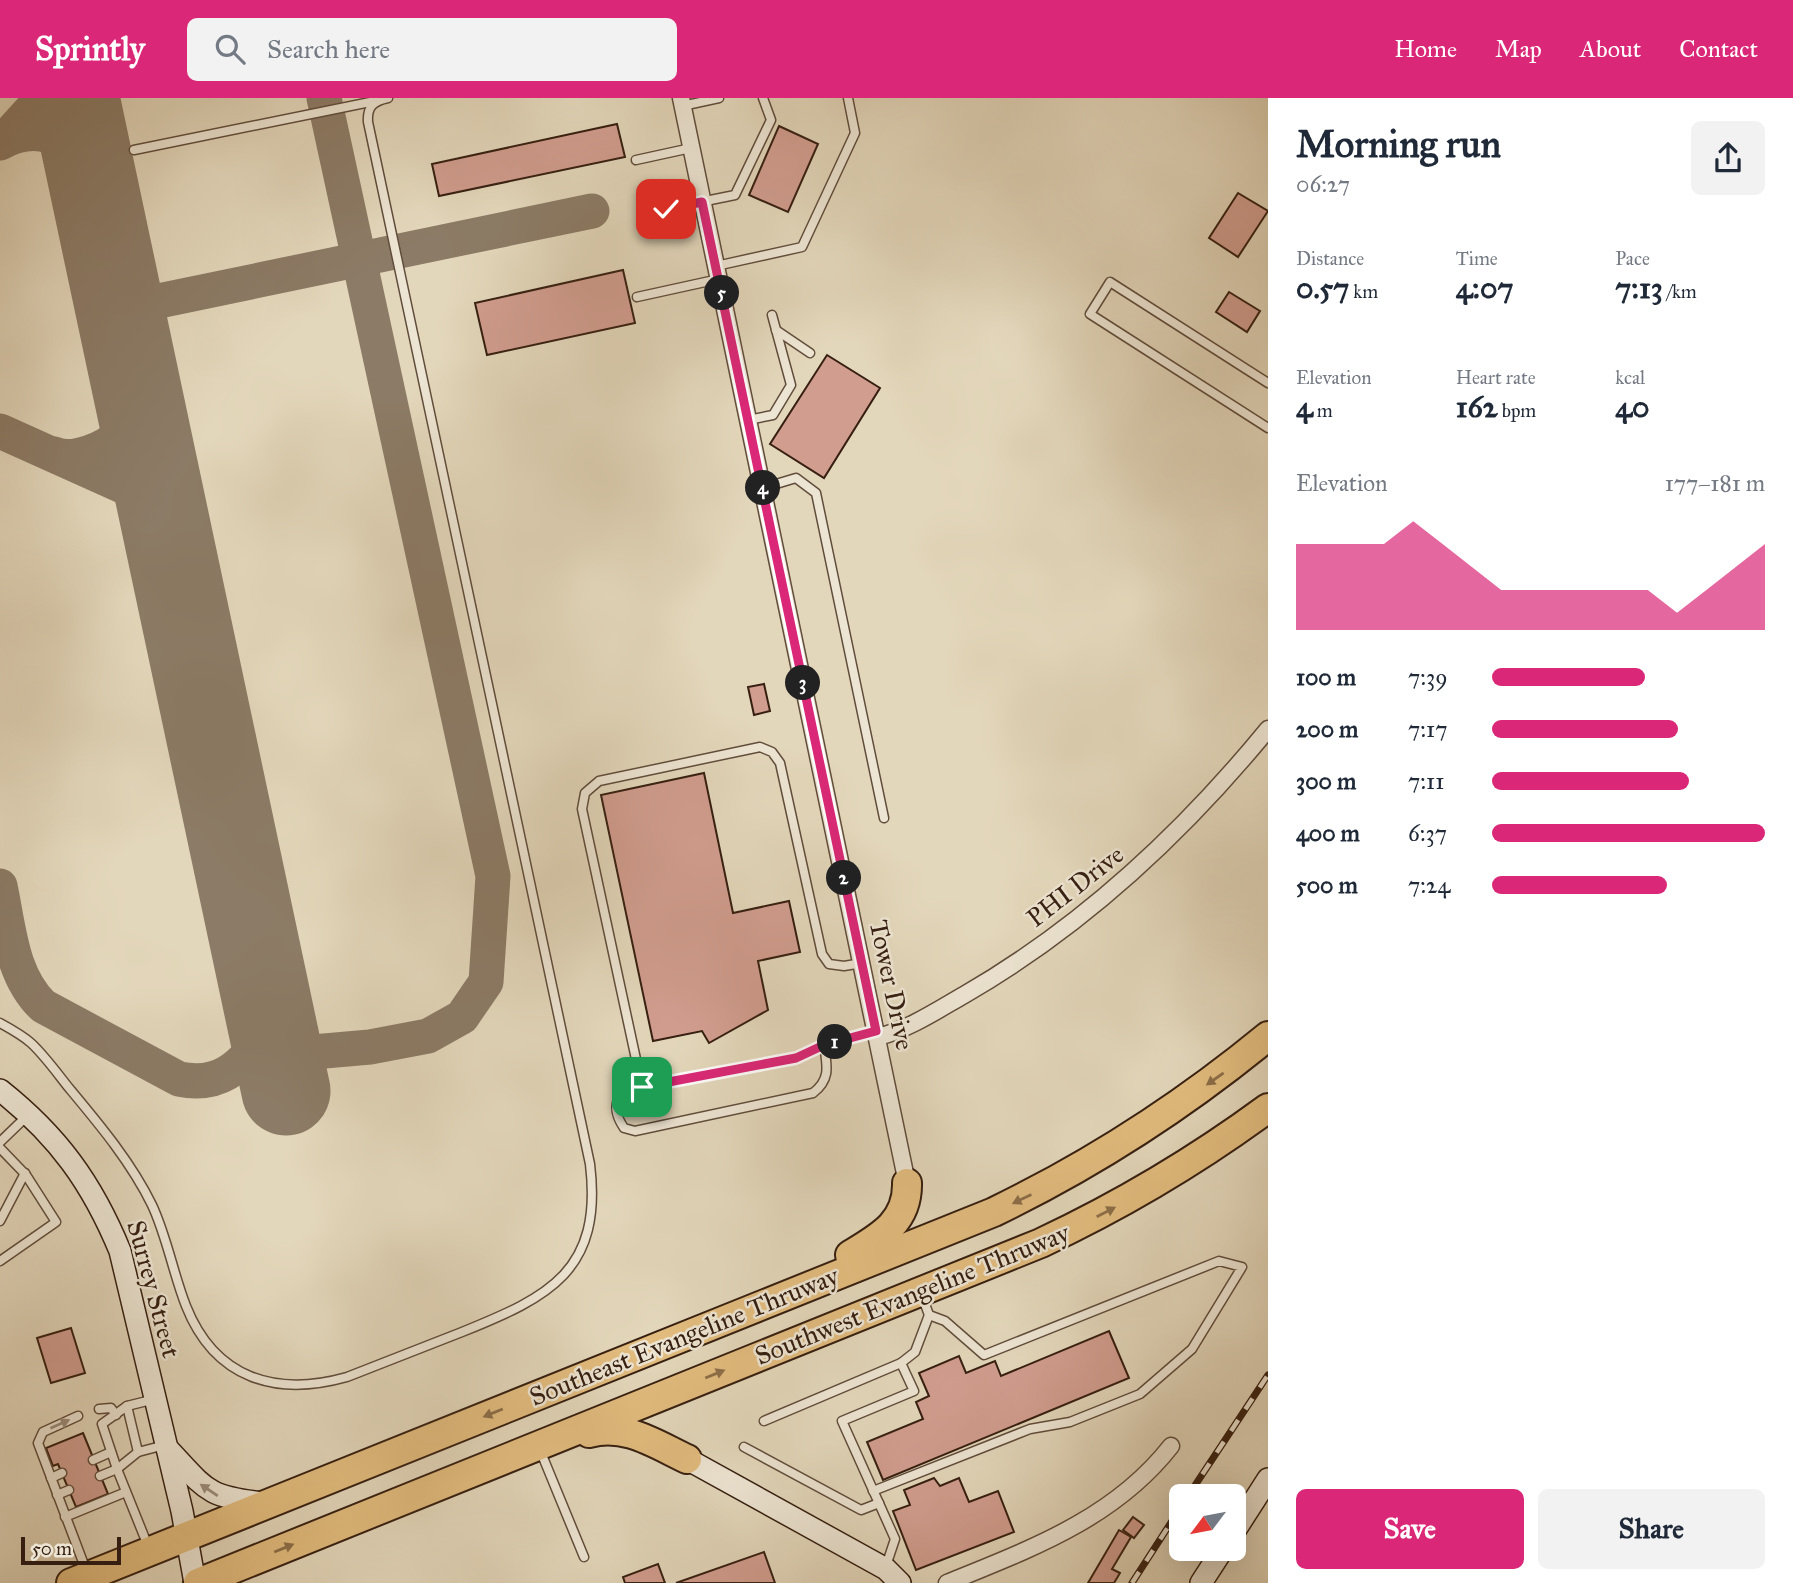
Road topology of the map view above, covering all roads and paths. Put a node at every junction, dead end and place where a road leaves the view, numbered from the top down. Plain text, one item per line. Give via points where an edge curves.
1 (388, 98) edge
2 (719, 98) edge
3 (762, 98) edge
4 (848, 98) edge
5 (375, 101) junction
6 (682, 102) edge
7 (691, 148) junction
8 (134, 150) dead end
9 (636, 160) dead end
10 (702, 202) junction
11 (666, 209) dead end
12 (717, 272) junction
13 (637, 298) dead end
14 (772, 315) dead end
15 (776, 330) junction
16 (810, 353) dead end
17 (1268, 383) edge
18 (748, 420) junction
19 (1268, 428) edge
20 (763, 488) junction
21 (1268, 729) edge
22 (884, 818) dead end
23 (862, 962) junction
24 (0, 1023) edge
25 (877, 1034) junction
26 (1268, 1036) edge
27 (824, 1045) junction
28 (642, 1087) junction
29 (0, 1090) edge
30 (1268, 1108) edge
31 (30, 1114) junction
32 (0, 1142) edge
33 (0, 1149) edge
34 (25, 1174) junction
35 (907, 1183) junction
36 (0, 1221) edge
37 (928, 1239) junction
38 (880, 1258) junction
39 (0, 1261) edge
40 (774, 1300) junction
41 (905, 1303) junction
42 (901, 1363) junction
43 (681, 1388) junction
44 (155, 1399) junction
45 (127, 1406) junction
46 (99, 1409) dead end
47 (116, 1415) junction
48 (78, 1416) dead end
49 (764, 1421) dead end
50 (165, 1446) junction
51 (1171, 1446) dead end
52 (539, 1447) junction
53 (744, 1447) dead end
54 (111, 1452) junction
55 (138, 1452) junction
56 (687, 1459) junction
57 (93, 1460) dead end
58 (117, 1469) junction
59 (62, 1473) dead end
60 (100, 1476) dead end
61 (51, 1478) junction
62 (1268, 1479) edge
63 (69, 1490) dead end
64 (873, 1491) junction
65 (126, 1492) junction
66 (57, 1495) junction
67 (879, 1503) junction
68 (270, 1504) junction
69 (1246, 1513) edge
70 (65, 1517) junction
71 (186, 1538) junction
72 (151, 1552) junction
73 (584, 1557) dead end
74 (1215, 1561) edge
75 (245, 1572) edge
76 (893, 1576) edge
77 (80, 1580) edge
78 (196, 1583) edge
79 (947, 1583) edge
80 (1201, 1583) edge

1 - 5 lane
2 - 6 lane
3 - 10 lane via 771,120 735,195
4 - 12 lane via 855,133 802,247
5 - 8 lane
5 - 24 lane via 368,122 590,1164 592,1216 585,1238 564,1275 549,1290 504,1315 325,1384 281,1386 260,1380 223,1360 196,1327 153,1207 106,1133 30,1042
6 - 7 street, Tower Drive
7 - 9 lane
7 - 10 street, Tower Drive
10 - 11 lane
10 - 12 street, Tower Drive
12 - 13 lane
12 - 18 street, Tower Drive
14 - 15 lane
15 - 16 lane
15 - 18 lane via 791,385 773,415
17 - 19 lane via 1111,282 1090,314
18 - 20 street, Tower Drive
20 - 22 lane via 796,478 817,493
20 - 23 street, Tower Drive
21 - 25 street, PHI Drive via 1189,819 1100,901 994,977 911,1024
23 - 25 street, Tower Drive
23 - 28 lane via 829,964 822,954 780,763 772,752 760,747 599,781 585,793 582,809
25 - 27 lane
25 - 35 street, Tower Drive
26 -> 37 highway, Southeast Evangeline Thruway via 1126,1142 1038,1191
27 - 28 lane via 796,1058
27 - 28 lane via 828,1069 824,1084 813,1093 635,1131 624,1128 615,1114 618,1097
29 - 31 street, Surrey Street
41 -> 30 highway, Southwest Evangeline Thruway via 1124,1203 1179,1171
31 - 32 lane
31 - 44 street, Surrey Street via 78,1169 107,1218 130,1288
33 - 34 lane
34 - 36 lane
34 - 39 lane via 56,1222
35 - 37 highway
35 - 40 highway via 903,1210 889,1230
37 - 38 highway, Southeast Evangeline Thruway
37 - 41 highway via 935,1261 933,1272
38 - 40 highway, Southeast Evangeline Thruway
38 - 41 highway via 894,1259 903,1272
40 -> 68 highway, Southeast Evangeline Thruway
41 - 42 lane via 915,1352
43 -> 41 highway, Southwest Evangeline Thruway
41 - 64 lane via 945,1321 985,1355 1219,1261 1241,1267 1192,1349 1140,1394 1070,1422 1030,1429
42 - 49 lane
42 - 64 lane via 914,1391 842,1421
43 - 52 highway, Southwest Evangeline Thruway
43 - 56 highway via 662,1407 659,1429
44 - 45 lane
44 - 50 street, Surrey Street
45 - 47 lane
45 - 55 lane
46 - 47 lane via 111,1408
47 - 54 lane via 102,1424
61 -> 48 lane via 38,1438
50 - 55 lane
68 -> 50 street via 218,1496 193,1478
50 - 71 street, Surrey Street
51 - 79 street via 1139,1483 1078,1526
52 - 56 highway via 597,1431 628,1431
52 - 73 lane
75 -> 52 highway, Southeast Evangeline Thruway
53 - 67 lane via 861,1510
54 - 57 lane
54 - 58 lane
55 - 58 lane
56 - 76 street
58 - 60 lane
58 - 65 lane
59 - 61 lane
61 - 66 lane
62 - 69 street
63 - 66 lane
64 - 67 lane
65 - 70 lane
65 - 72 lane
66 - 70 lane
67 - 76 lane via 895,1539
68 - 71 highway, Southeast Evangeline Thruway
70 - 77 lane
71 - 72 highway, Southeast Evangeline Thruway
71 - 78 street, Surrey Street
72 - 77 highway, Southeast Evangeline Thruway
74 - 80 street
75 - 78 highway, Southeast Evangeline Thruway

